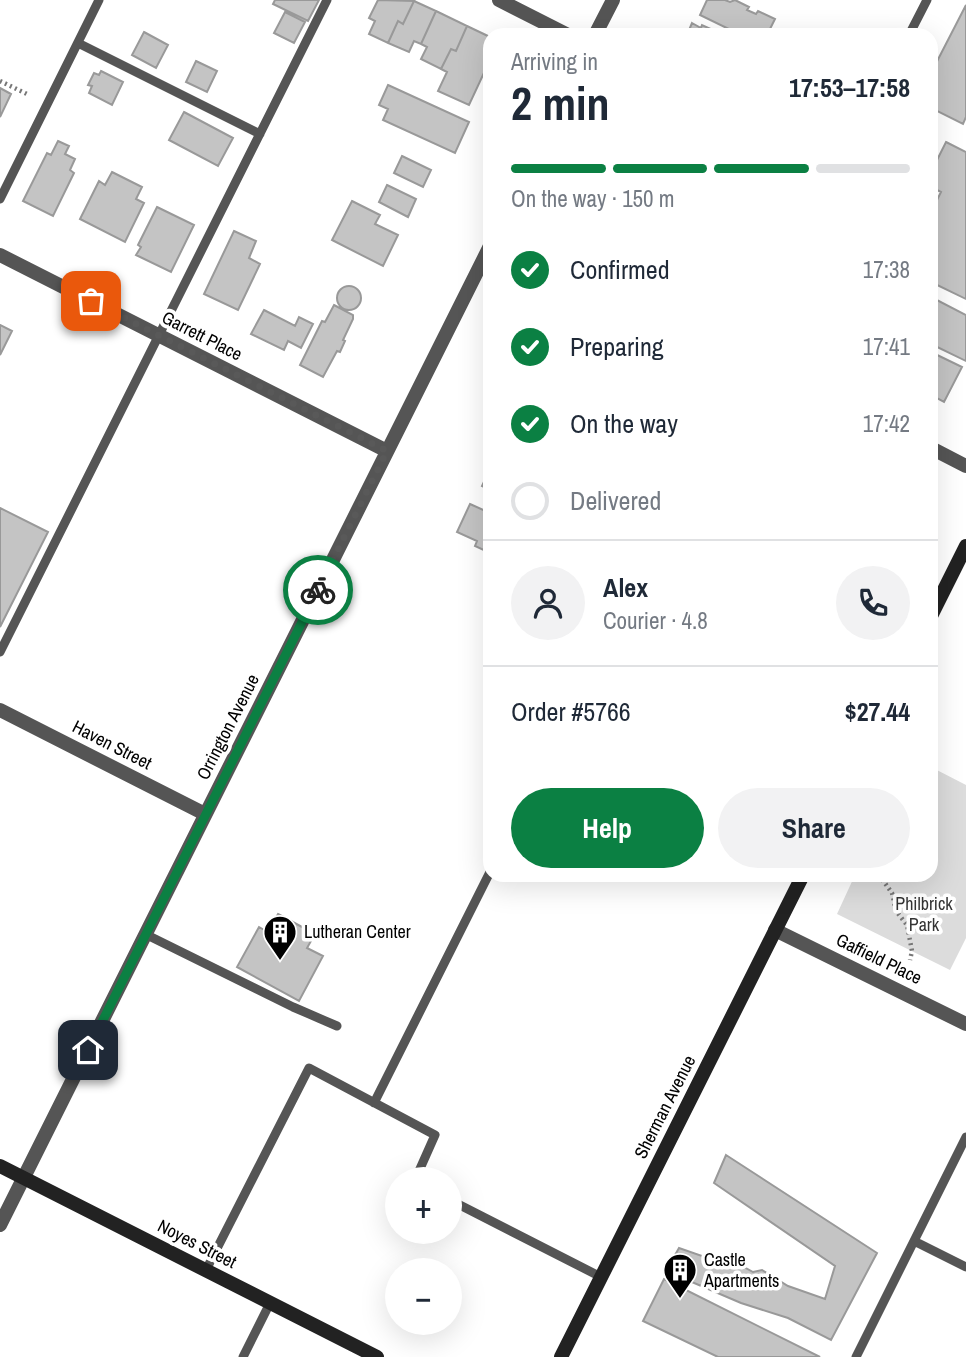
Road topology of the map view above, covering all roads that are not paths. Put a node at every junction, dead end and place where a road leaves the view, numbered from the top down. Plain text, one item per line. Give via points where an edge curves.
1 (99, 0) edge
2 (327, 0) edge
3 (499, 0) edge
4 (613, 0) edge
5 (927, 0) edge
6 (554, 28) edge
7 (599, 28) edge
8 (913, 28) edge
9 (78, 43) junction
10 (260, 134) junction
11 (0, 199) edge
12 (0, 255) edge
13 (483, 260) edge
14 (159, 335) junction
15 (387, 451) junction
16 (938, 452) edge
17 (966, 466) edge
18 (966, 546) edge
19 (938, 602) edge
20 (0, 652) edge
21 (0, 710) edge
22 (205, 814) junction
23 (485, 882) edge
24 (799, 882) edge
25 (775, 930) junction
26 (145, 934) junction
27 (966, 1024) edge
28 (337, 1026) dead end
29 (374, 1103) junction
30 (966, 1137) edge
31 (0, 1166) edge
32 (421, 1167) edge
33 (24, 1178) junction
34 (462, 1206) edge
35 (0, 1225) edge
36 (914, 1241) junction
37 (966, 1267) edge
38 (206, 1270) junction
39 (601, 1277) junction
40 (270, 1303) junction
41 (243, 1357) edge
42 (377, 1357) edge
43 (561, 1357) edge
44 (856, 1357) edge

1 - 9 lane
2 - 10 lane
3 - 6 street
4 - 7 street
5 - 8 lane
9 - 10 lane
9 - 11 lane
10 - 14 lane
12 - 14 street, Garrett Place
13 - 15 street, Orrington Avenue
14 - 15 street, Garrett Place
14 - 20 lane
15 - 22 street, Orrington Avenue
16 - 17 street
18 - 19 street
21 - 22 street, Haven Street
22 - 26 street, Orrington Avenue
23 - 29 lane
24 - 25 street, Sherman Avenue
25 - 27 street, Gaffield Place
25 - 39 street, Sherman Avenue
26 - 28 lane
26 - 33 street, Orrington Avenue
29 - 32 lane via 435,1135
29 - 38 lane via 310,1068
30 - 36 lane
31 - 33 street, Noyes Street
33 - 35 street, Orrington Avenue
33 - 38 street, Noyes Street
34 - 39 lane
36 - 37 lane
36 - 44 lane
38 - 40 street, Noyes Street
39 - 43 street, Sherman Avenue
40 - 41 lane
40 - 42 street, Noyes Street

